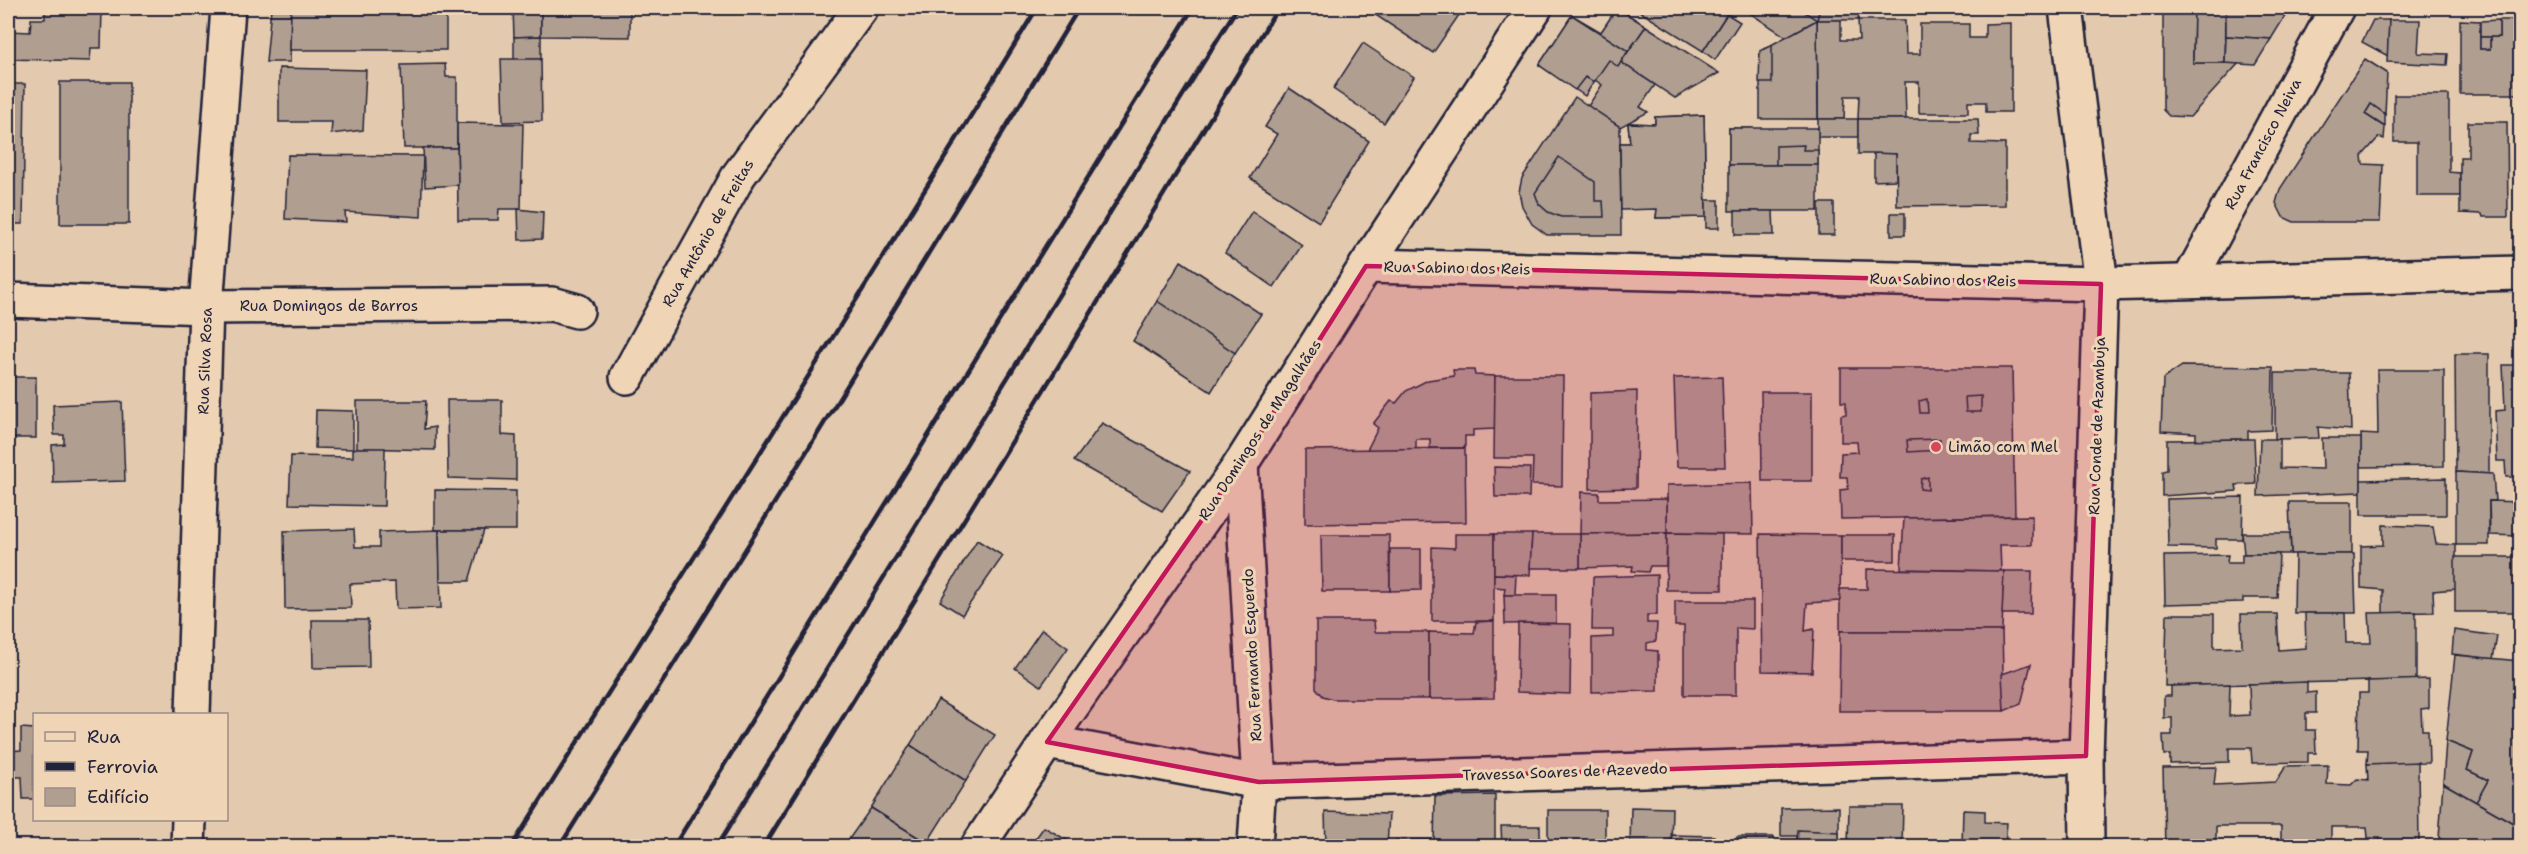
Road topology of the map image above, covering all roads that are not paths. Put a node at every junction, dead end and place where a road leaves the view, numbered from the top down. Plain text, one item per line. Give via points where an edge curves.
1 (228, 8) edge
2 (861, 8) edge
3 (1535, 8) edge
4 (2066, 8) edge
5 (2337, 8) edge
6 (1366, 266) junction
7 (2520, 273) edge
8 (2190, 281) junction
9 (2101, 284) junction
10 (8, 300) edge
11 (206, 307) junction
12 (577, 311) dead end
13 (627, 377) dead end
14 (1240, 464) junction
15 (193, 713) edge
16 (1047, 742) junction
17 (2086, 756) junction
18 (1259, 782) junction
19 (189, 821) edge
20 (188, 846) edge
21 (978, 846) edge
22 (1255, 846) edge
23 (2087, 846) edge

1 - 11 street, Rua Silva Rosa
2 - 13 street, Rua Antônio de Freitas via 739,175
3 - 6 street, Rua Domingos de Magalhães
4 - 9 street, Rua Conde de Azambuja
5 - 8 street, Rua Francisco Neiva
6 - 9 street, Rua Sabino dos Reis
6 - 14 street, Rua Domingos de Magalhães
7 - 8 street, Rua Sabino dos Reis
8 - 9 street, Rua Sabino dos Reis
9 - 17 street, Rua Conde de Azambuja
10 - 11 street, Rua Domingos de Barros
11 - 12 street, Rua Domingos de Barros via 552,304
11 - 15 street, Rua Silva Rosa
14 - 16 street, Rua Domingos de Magalhães
14 - 18 street, Rua Fernando Esquerdo
16 - 18 street, Travessa Soares de Azevedo
16 - 21 street, Rua Domingos de Magalhães
17 - 18 street, Travessa Soares de Azevedo
17 - 23 street, Rua Conde de Azambuja
18 - 22 street, Rua Fernando Esquerdo
19 - 20 street

